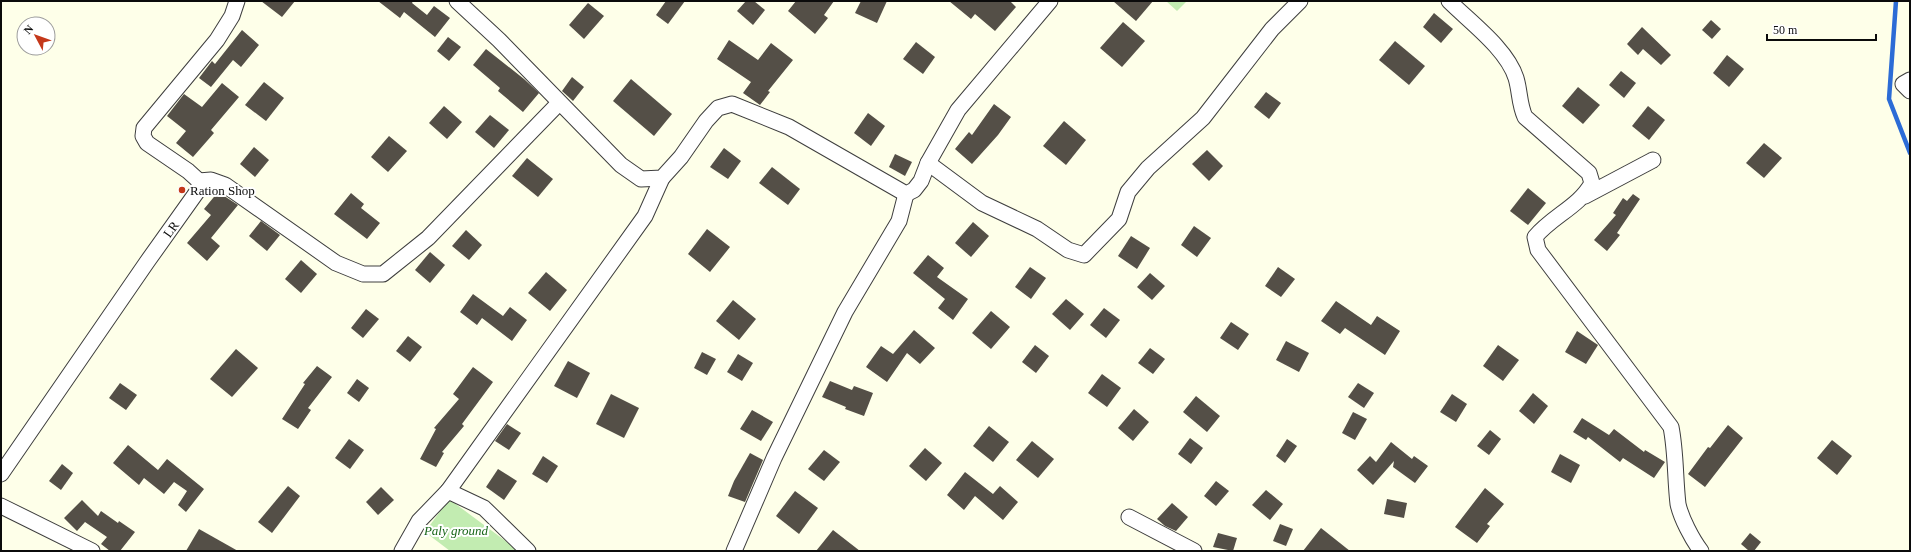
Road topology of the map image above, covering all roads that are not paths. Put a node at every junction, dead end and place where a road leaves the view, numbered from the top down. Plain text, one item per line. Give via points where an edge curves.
1 (238, 1) edge
2 (457, 1) edge
3 (1050, 1) edge
4 (1300, 1) edge
5 (1449, 1) edge
6 (1910, 80) edge
7 (1910, 91) edge
8 (559, 103) junction
9 (1652, 160) dead end
10 (928, 164) junction
11 (662, 178) junction
12 (200, 180) junction
13 (906, 194) junction
14 (1585, 196) junction
15 (1, 474) edge
16 (448, 491) junction
17 (1, 506) edge
18 (1129, 517) dead end
19 (92, 551) edge
20 (402, 551) edge
21 (528, 551) edge
22 (734, 551) edge
23 (1194, 551) edge
24 (1701, 551) edge

1 - 12 street via 217,40 144,128 143,136 147,143
2 - 8 street via 499,40
3 - 10 street via 958,110
4 - 10 street via 1272,29 1203,118 1148,168 1128,192 1119,219 1084,255 1068,250 1036,229 982,203
5 - 14 street via 1507,59 1516,78 1520,107 1525,117 1589,173 1592,183
6 - 7 street via 1903,84
8 - 11 street via 621,165 641,179
8 - 12 street via 428,238 383,274 363,274 336,263 225,185 211,180
9 - 14 street
10 - 13 street via 921,181 914,190
11 - 13 street via 718,108 732,104 789,128
11 - 16 street via 645,216
12 - 15 street, LR via 200,189 192,201
13 - 22 street via 899,221 845,312 774,458
14 - 24 street via 1535,237 1538,250 1671,427 1679,505 1693,539
16 - 20 street via 419,521
16 - 21 street via 484,508
17 - 19 street
18 - 23 street

